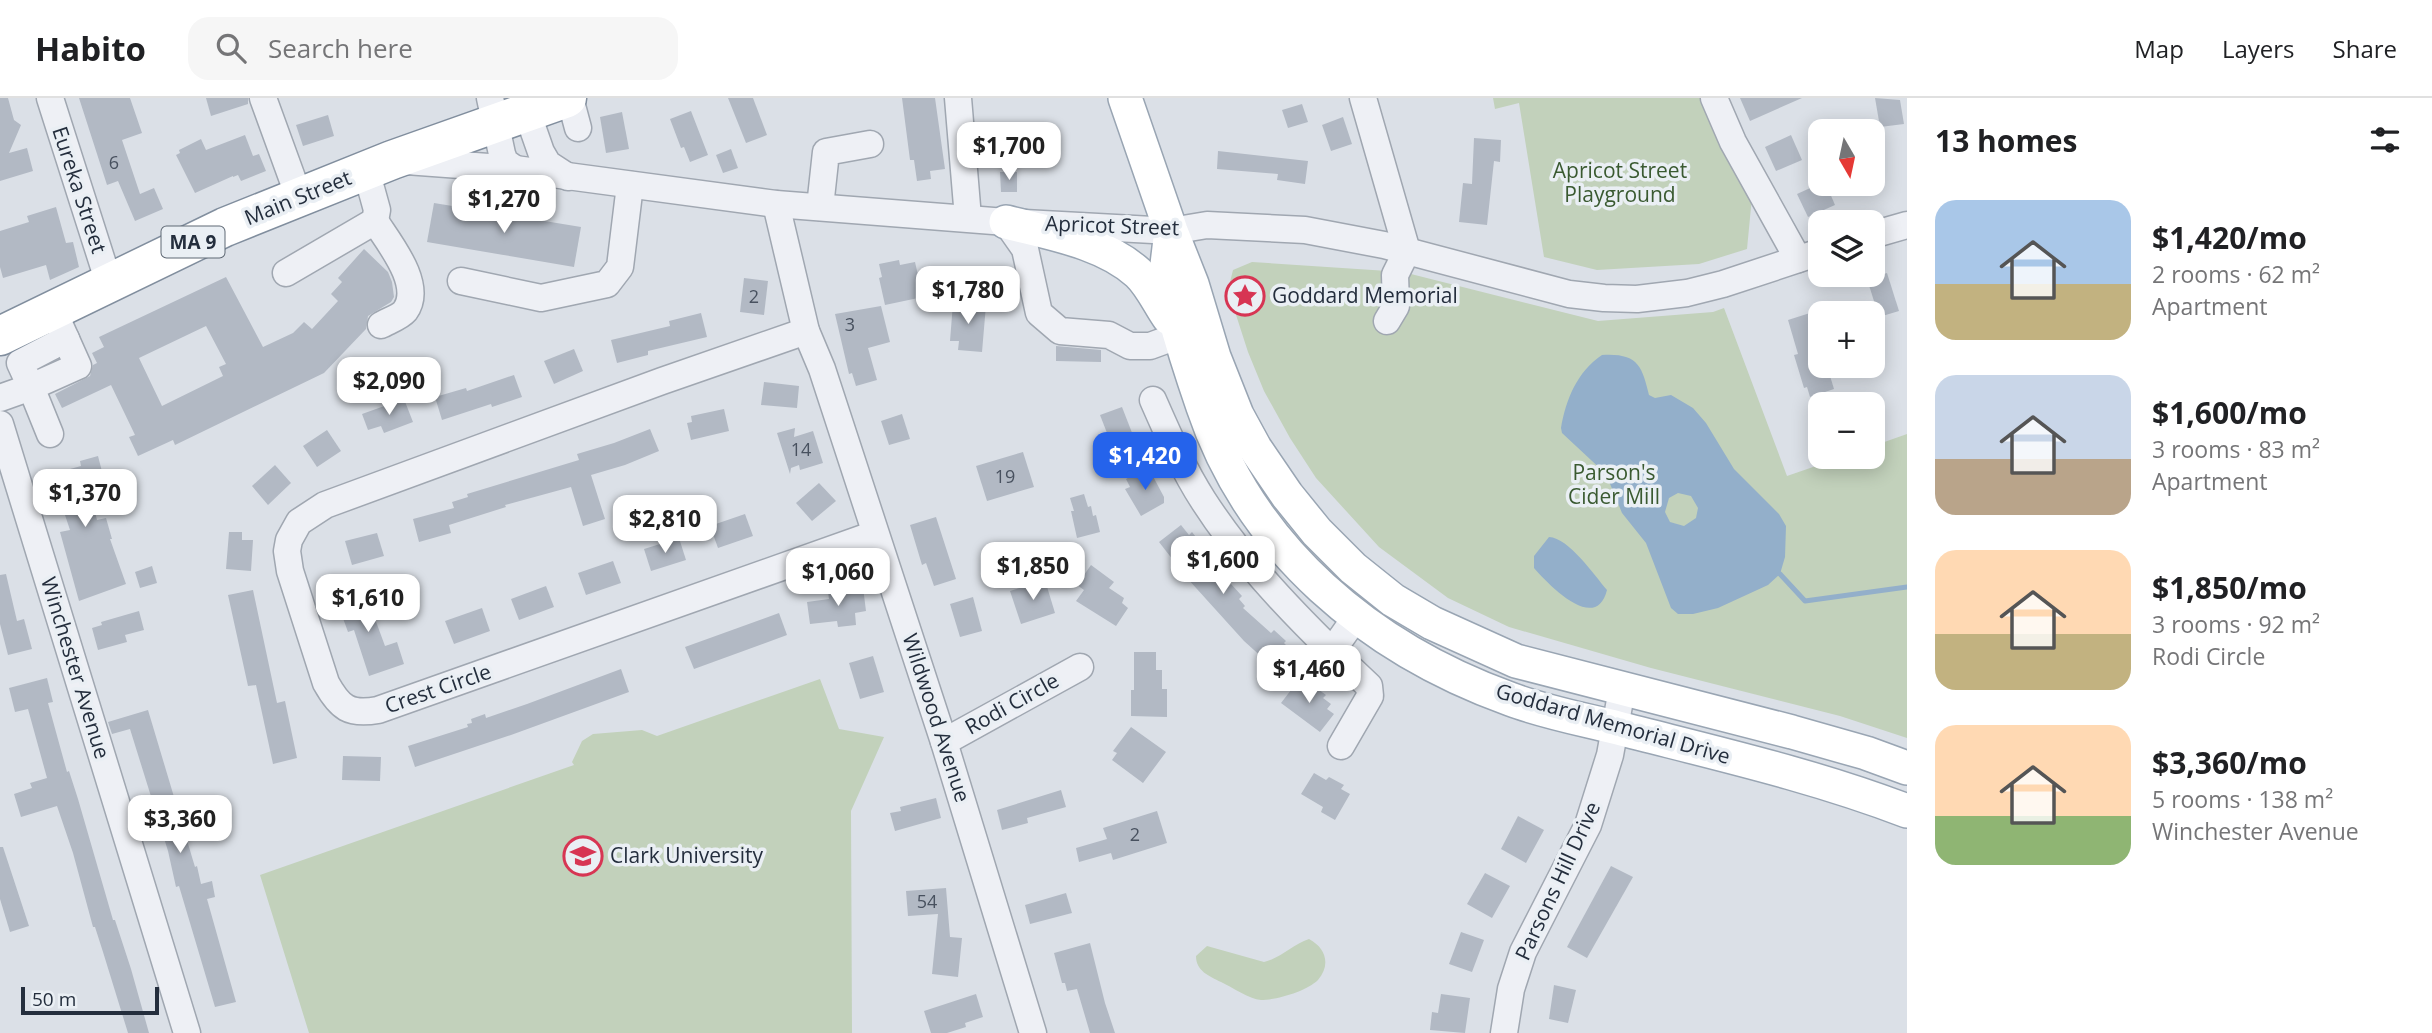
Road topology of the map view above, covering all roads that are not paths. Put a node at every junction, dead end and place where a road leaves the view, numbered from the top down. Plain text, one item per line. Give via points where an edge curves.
1 (50, 98) edge
2 (263, 98) edge
3 (958, 98) edge
4 (1125, 98) edge
5 (1363, 98) edge
6 (1714, 98) edge
7 (571, 108) edge
8 (505, 111) edge
9 (870, 144) dead end
10 (379, 165) junction
11 (514, 169) junction
12 (570, 177) junction
13 (630, 185) junction
14 (299, 197) junction
15 (776, 204) junction
16 (820, 207) junction
17 (968, 218) junction
18 (375, 220) junction
19 (1006, 222) junction
20 (1907, 225) edge
21 (1171, 231) junction
22 (1885, 231) edge
23 (1407, 251) junction
24 (1808, 254) edge
25 (1808, 256) edge
26 (286, 273) dead end
27 (461, 281) dead end
28 (109, 283) junction
29 (1387, 321) dead end
30 (60, 325) junction
31 (381, 325) dead end
32 (806, 331) junction
33 (1180, 335) junction
34 (9, 344) edge
35 (31, 387) junction
36 (0, 398) edge
37 (1153, 400) dead end
38 (0, 424) edge
39 (50, 434) dead end
40 (875, 534) junction
41 (1356, 617) junction
42 (1332, 651) junction
43 (1080, 667) dead end
44 (1622, 689) junction
45 (1615, 727) junction
46 (944, 741) junction
47 (1341, 747) dead end
48 (1907, 768) edge
49 (1907, 811) edge
50 (187, 1033) edge
51 (1033, 1033) edge
52 (1504, 1033) edge

1 - 28 street, Eureka Street
2 - 14 street
3 - 17 street
4 - 21 main road, Goddard Memorial Drive
5 - 23 street
6 - 24 street via 1733,142
7 - 8 highway, Main Street / MA 9
8 - 10 highway, Main Street / MA 9
8 - 11 street via 500,146 505,162
8 - 12 street via 548,164
9 - 16 street via 826,152
10 - 11 street, Apricot Street
10 - 14 highway, Main Street / MA 9
10 - 18 street
11 - 12 street, Apricot Street
12 - 13 street, Apricot Street
13 - 15 street, Apricot Street
13 - 27 street via 620,267 607,284 541,298
14 - 28 highway, Main Street / MA 9
15 - 16 street, Apricot Street
15 - 32 street, Wildwood Avenue
16 - 17 street, Apricot Street
17 - 19 street, Apricot Street
18 - 26 street
18 - 31 street via 408,274 411,299 403,313
19 - 21 street, Apricot Street
19 - 33 main road via 1087,246 1127,265 1147,285
19 - 33 street via 1025,249 1039,313 1060,331 1110,335 1130,346 1150,346
20 - 22 street
21 - 23 street, Apricot Street via 1207,225 1306,230
21 - 33 main road, Goddard Memorial Drive via 1166,283
21 - 44 main road, Goddard Memorial Drive via 1214,357 1246,432 1287,495 1353,569 1432,623 1516,661
23 - 25 street, Apricot Street via 1569,294 1622,299 1687,293
23 - 29 street via 1395,275 1396,306
28 - 30 highway, Main Street / MA 9
30 - 34 highway, Main Street / MA 9
30 - 35 street via 78,366
32 - 40 street, Wildwood Avenue
32 - 40 street, Crest Circle via 662,380 306,515 292,533 287,558 326,683 348,709 360,713 378,710
33 - 41 main road, Goddard Memorial Drive via 1212,433 1235,481 1281,546
34 - 35 street
35 - 36 street
35 - 39 street
37 - 42 street via 1179,458 1242,555
38 - 50 street, Winchester Avenue
40 - 46 street, Wildwood Avenue
41 - 42 street
41 - 45 main road, Goddard Memorial Drive via 1400,648 1511,700
42 - 47 street via 1370,686 1370,696
43 - 46 street, Rodi Circle
44 - 45 street, Parsons Hill Drive
44 - 48 main road, Goddard Memorial Drive via 1791,732
45 - 49 main road, Goddard Memorial Drive via 1828,782
45 - 52 street, Parsons Hill Drive via 1588,825 1523,951 1508,999
46 - 51 street, Wildwood Avenue

